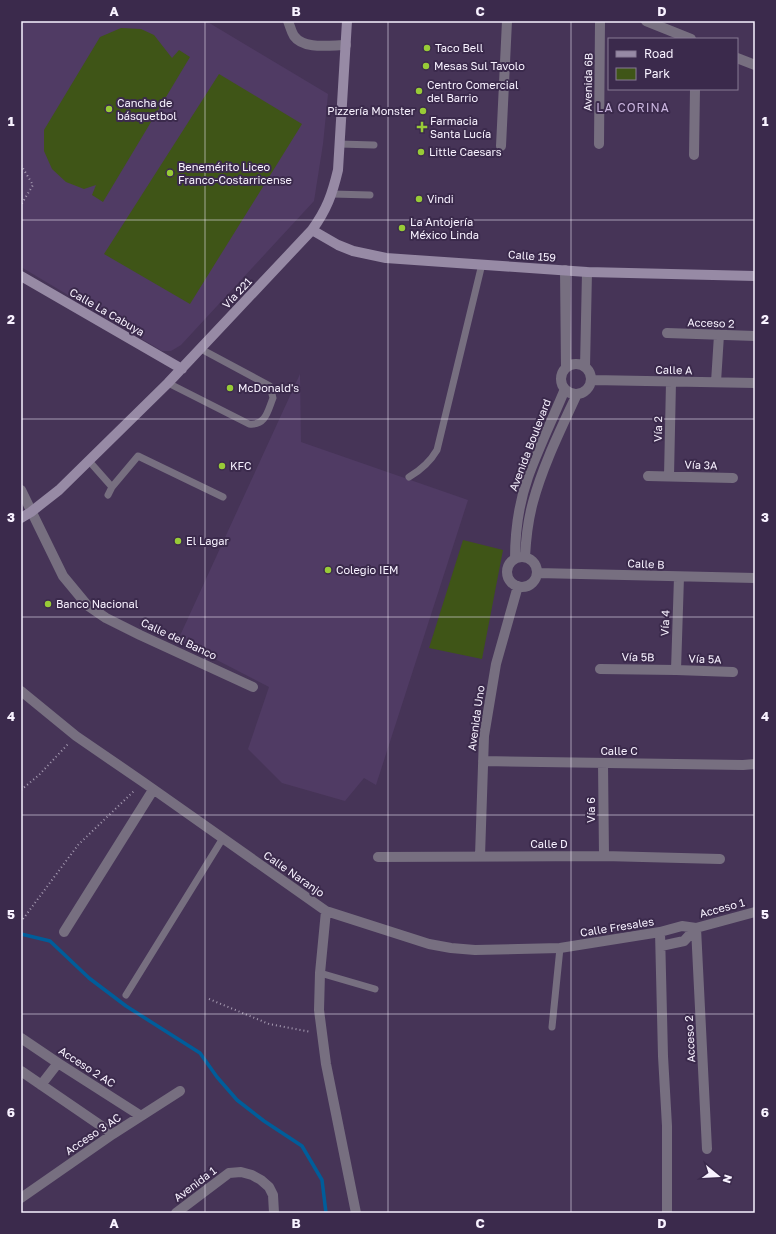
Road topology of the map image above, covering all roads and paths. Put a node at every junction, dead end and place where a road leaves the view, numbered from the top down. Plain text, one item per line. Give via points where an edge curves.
1 (23, 21) edge
2 (288, 21) edge
3 (347, 21) edge
4 (507, 21) edge
5 (600, 21) edge
6 (646, 21) edge
7 (21, 24) edge
8 (688, 38) edge
9 (346, 44) junction
10 (738, 58) edge
11 (755, 65) edge
12 (695, 90) edge
13 (340, 144) junction
14 (599, 144) dead end
15 (374, 145) dead end
16 (501, 146) dead end
17 (694, 155) dead end
18 (21, 165) edge
19 (332, 194) junction
20 (370, 195) dead end
21 (21, 205) edge
22 (312, 230) junction
23 (482, 264) junction
24 (565, 270) junction
25 (587, 272) junction
26 (21, 276) edge
27 (755, 276) edge
28 (667, 333) dead end
29 (719, 335) junction
30 (755, 336) edge
31 (200, 349) junction
32 (586, 366) junction
33 (566, 368) junction
34 (182, 369) junction
35 (592, 380) junction
36 (671, 382) junction
37 (716, 382) junction
38 (168, 383) junction
39 (755, 383) edge
40 (565, 389) junction
41 (577, 394) junction
42 (89, 461) junction
43 (648, 476) dead end
44 (669, 476) junction
45 (409, 477) dead end
46 (733, 478) dead end
47 (112, 487) junction
48 (21, 490) edge
49 (108, 495) dead end
50 (223, 497) dead end
51 (31, 512) junction
52 (21, 518) edge
53 (520, 558) junction
54 (537, 573) junction
55 (679, 577) junction
56 (755, 578) edge
57 (518, 586) junction
58 (600, 669) dead end
59 (676, 670) junction
60 (733, 672) dead end
61 (253, 687) dead end
62 (21, 691) edge
63 (76, 736) junction
64 (483, 761) junction
65 (603, 763) junction
66 (755, 764) edge
67 (142, 782) junction
68 (21, 790) edge
69 (153, 790) junction
70 (223, 838) junction
71 (480, 856) junction
72 (604, 856) junction
73 (378, 857) dead end
74 (720, 860) dead end
75 (326, 911) junction
76 (755, 912) edge
77 (23, 919) dead end
78 (696, 928) junction
79 (64, 932) dead end
80 (660, 932) junction
81 (661, 946) junction
82 (560, 948) junction
83 (320, 973) junction
84 (375, 990) dead end
85 (126, 995) dead end
86 (208, 998) dead end
87 (552, 1027) dead end
88 (322, 1035) junction
89 (21, 1038) edge
90 (58, 1063) junction
91 (21, 1071) edge
92 (42, 1085) junction
93 (180, 1091) dead end
94 (141, 1116) junction
95 (113, 1134) junction
96 (708, 1149) dead end
97 (21, 1198) edge
98 (186, 1210) edge
99 (176, 1213) edge
100 (274, 1213) edge
101 (356, 1213) edge
102 (667, 1213) edge

1 - 7 path
2 - 9 street via 295,36 303,43
3 - 9 main road, Vía 221
4 - 16 street
5 - 14 street, Avenida 6B
6 - 8 street
9 - 13 main road, Vía 221
10 - 11 street
12 - 17 street
13 - 15 lane
13 - 19 main road, Vía 221 via 338,170
18 - 21 path via 34,185
19 - 20 lane
19 - 22 main road, Vía 221 via 323,215
22 - 23 main road, Calle 159 via 353,251 386,258
22 - 31 main road, Vía 221
23 - 24 main road, Calle 159
23 - 45 lane via 436,450 432,459
24 - 25 main road, Calle 159
24 - 33 street
25 - 27 main road, Calle 159
25 - 32 street
26 - 34 main road, Calle La Cabuya
28 - 29 street, Acceso 2
29 - 30 street, Acceso 2
29 - 37 street
31 - 34 main road, Vía 221
31 - 38 lane via 270,386 274,398 264,419 255,425 249,424
32 - 33 street via 572,364
32 - 35 street
33 - 40 street via 561,378
34 - 38 main road, Vía 221
35 - 36 street, Calle A
35 - 41 street via 584,392
36 - 37 street, Calle A
36 - 44 street, Vía 2
37 - 39 street, Calle A
38 - 42 main road, Vía 221
40 - 41 street
40 - 53 street, Avenida Boulevard via 528,478 520,505 515,540
41 - 53 street, Avenida Boulevard via 533,502
42 - 47 lane
42 - 51 main road, Vía 221
43 - 44 street, Vía 3A
44 - 46 street, Vía 3A
47 - 49 lane
47 - 50 lane via 138,456
48 - 51 street, Calle del Banco
51 - 52 main road, Vía 221
51 - 61 street, Calle del Banco via 63,576 87,604 106,618 133,632
53 - 54 street via 531,560 536,566
53 - 57 street via 512,560 507,571 510,582
54 - 55 street, Calle B
54 - 57 street via 529,585
55 - 56 street, Calle B
55 - 59 street, Vía 4
57 - 64 street, Avenida Uno via 496,664 484,736
58 - 59 street, Vía 5B
59 - 60 street, Vía 5A
62 - 63 street, Calle Naranjo
63 - 67 street, Calle Naranjo
63 - 68 path
64 - 65 street, Calle C
64 - 71 street, Avenida Uno
65 - 66 street, Calle C
65 - 72 street, Vía 6
67 - 69 street, Calle Naranjo
67 - 77 path via 78,845
69 - 70 street, Calle Naranjo
69 - 79 street
70 - 75 street, Calle Naranjo
70 - 85 lane
71 - 72 street, Calle D
71 - 73 street, Calle D
72 - 74 street, Calle D
75 - 82 street, Calle Fresales via 429,944 451,948
75 - 83 street, Calle Naranjo
76 - 78 street, Acceso 1
78 - 80 street, Acceso 1 via 682,926
78 - 81 street, Acceso 1 via 684,941
78 - 96 street, Acceso 2
80 - 81 street, Calle Fresales
80 - 82 street, Calle Fresales
81 - 102 street, Calle Fresales
82 - 87 lane
83 - 84 lane
83 - 88 street, Calle Naranjo via 319,1010
86 - 88 path via 269,1024
88 - 101 street, Calle Naranjo
89 - 90 street, Acceso 2 AC
90 - 92 street
90 - 94 street, Acceso 2 AC
91 - 92 street
92 - 95 street
93 - 94 street, Acceso 3 AC
94 - 95 street, Acceso 3 AC
95 - 97 street, Acceso 3 AC
98 - 99 street, Avenida 1
98 - 100 street, Avenida 1 via 220,1179 229,1173 241,1172 252,1175 269,1186 273,1195

